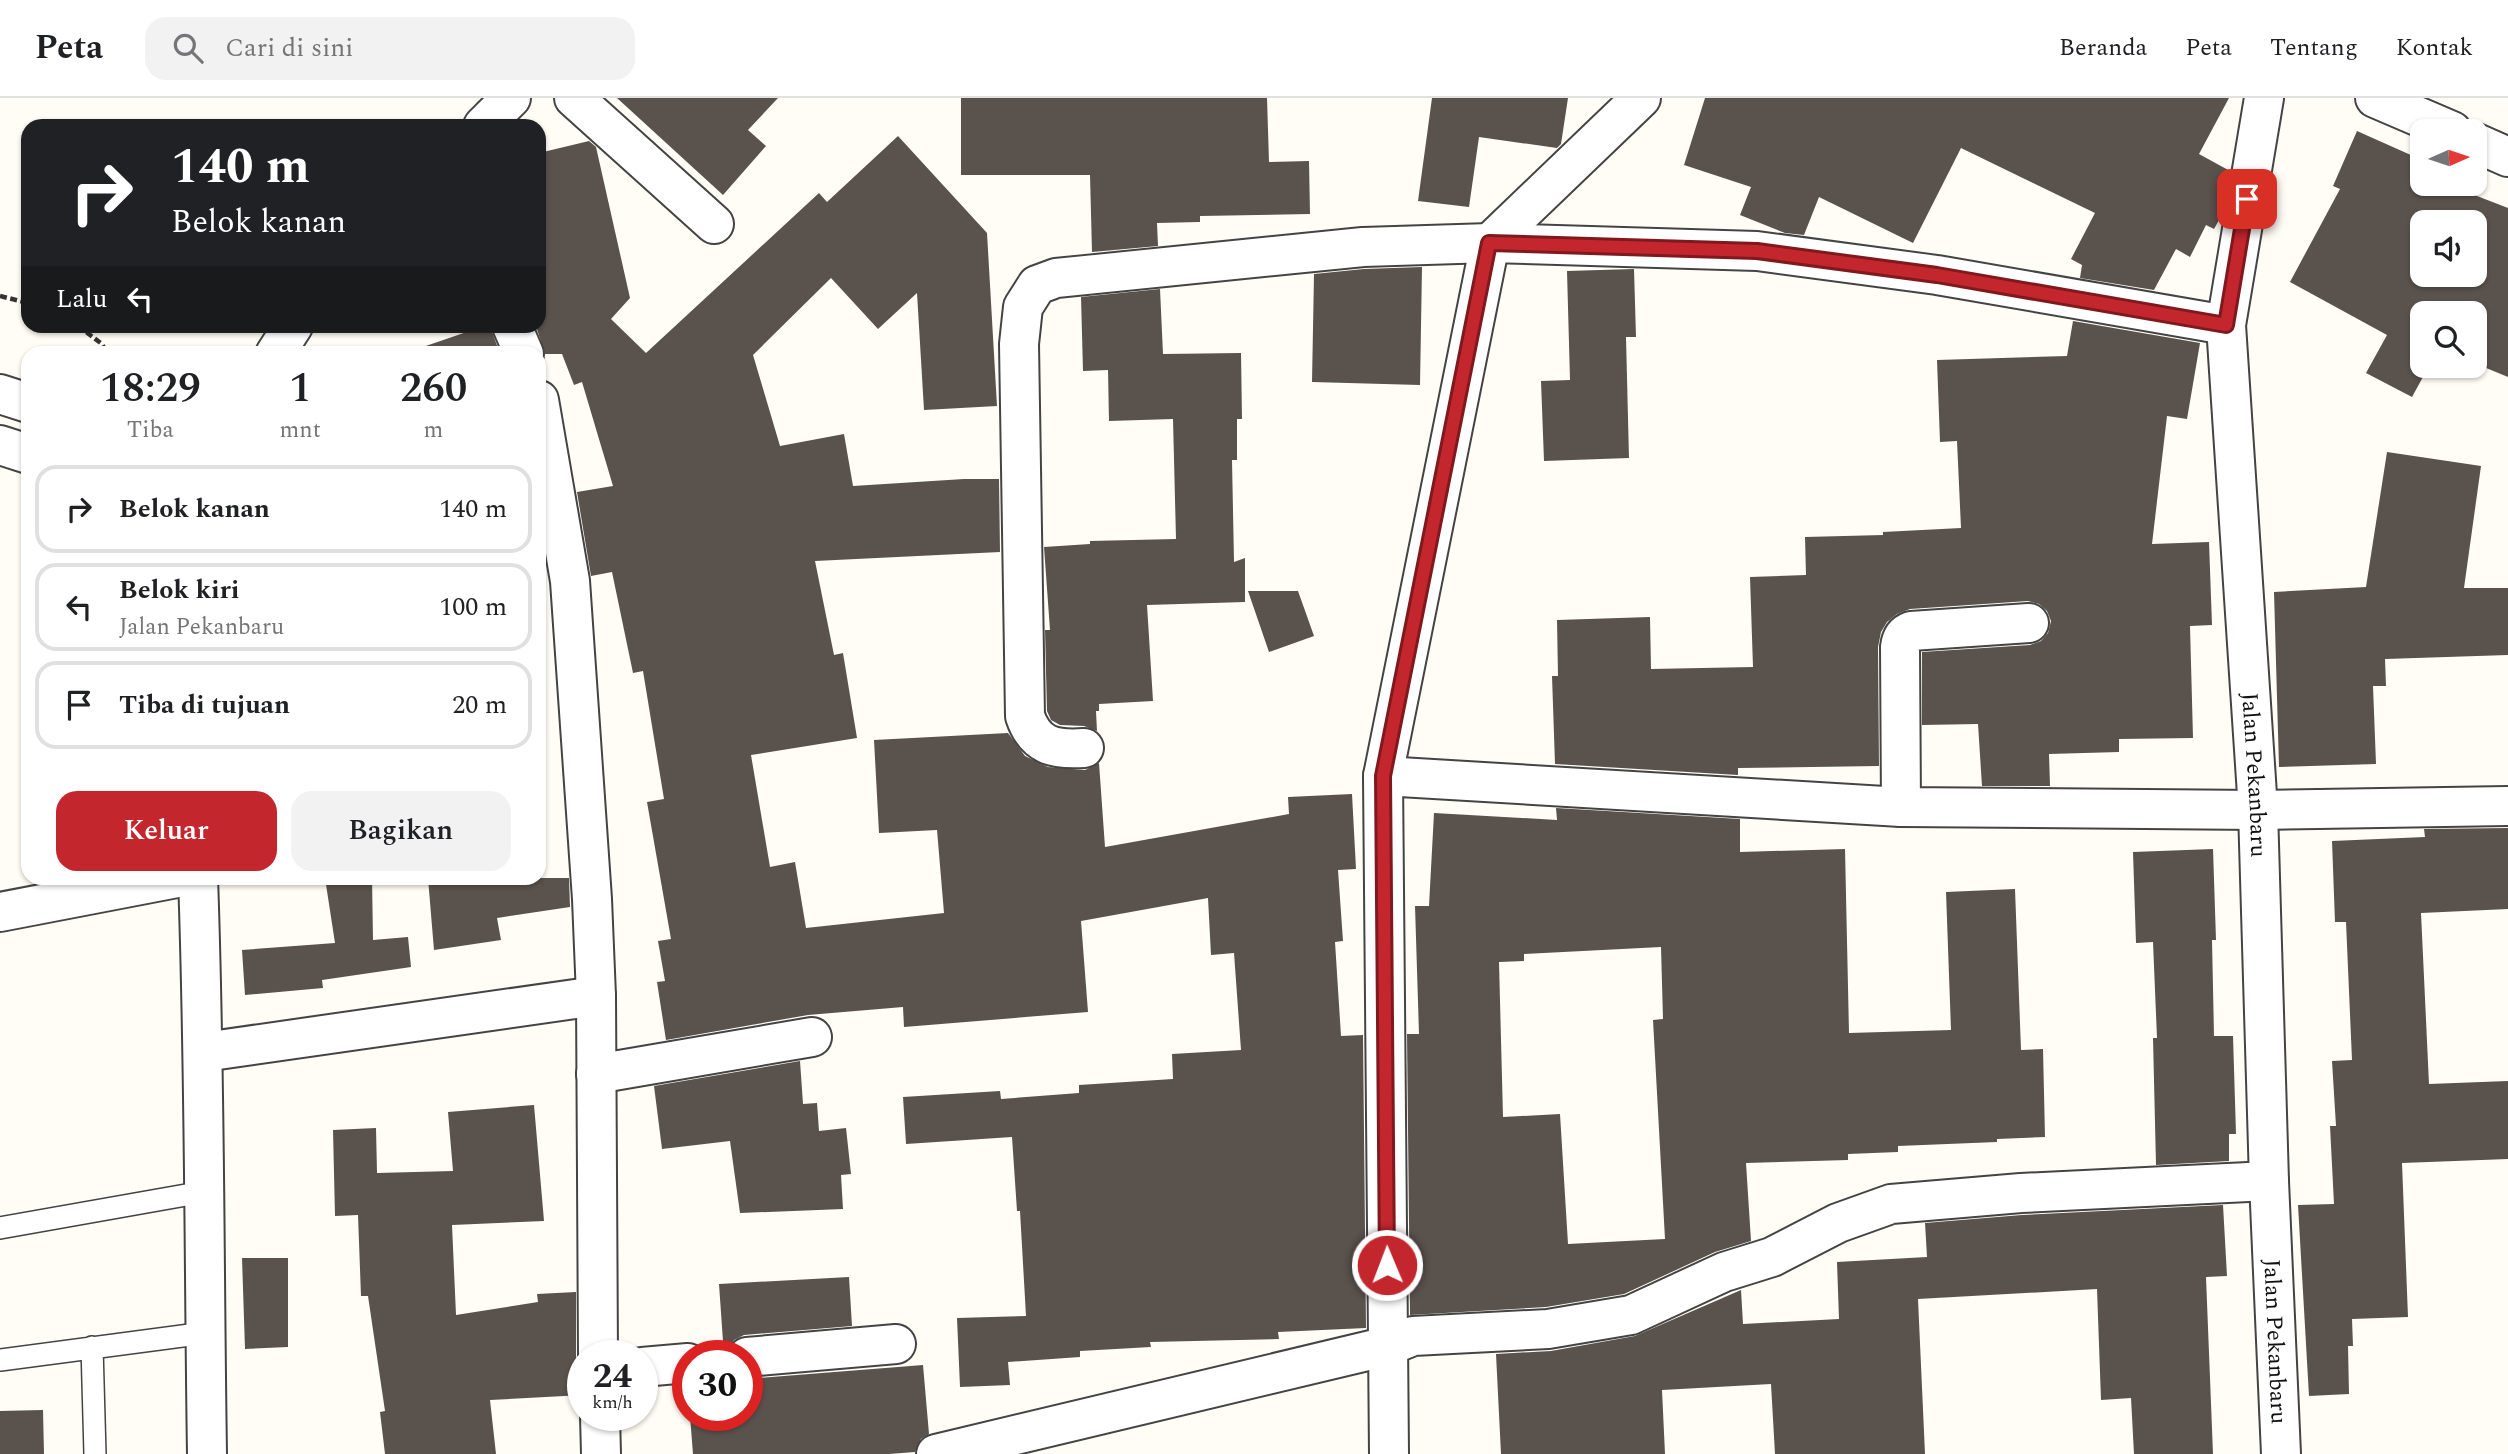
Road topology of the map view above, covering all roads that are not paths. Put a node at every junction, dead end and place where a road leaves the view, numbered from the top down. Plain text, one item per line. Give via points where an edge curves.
1 (510, 98) edge
2 (574, 98) edge
3 (1641, 98) edge
4 (2264, 98) edge
5 (2385, 100) edge
6 (490, 119) edge
7 (2426, 119) edge
8 (2487, 148) edge
9 (2508, 157) edge
10 (714, 224) dead end
11 (1489, 243) junction
12 (2226, 325) junction
13 (0, 394) edge
14 (21, 401) edge
15 (546, 441) edge
16 (0, 445) edge
17 (21, 452) edge
18 (2029, 623) dead end
19 (1084, 748) dead end
20 (1383, 776) junction
21 (2508, 806) edge
22 (1901, 807) junction
23 (2258, 810) junction
24 (141, 885) edge
25 (198, 885) edge
26 (0, 912) edge
27 (596, 996) junction
28 (812, 1037) dead end
29 (204, 1052) junction
30 (596, 1074) junction
31 (2269, 1181) junction
32 (203, 1192) junction
33 (0, 1228) edge
34 (205, 1333) junction
35 (598, 1340) edge
36 (896, 1343) dead end
37 (1388, 1346) junction
38 (92, 1347) junction
39 (763, 1355) edge
40 (0, 1360) edge
41 (600, 1431) edge
42 (949, 1453) edge
43 (95, 1454) edge
44 (207, 1454) edge
45 (601, 1454) edge
46 (1389, 1454) edge
47 (2281, 1454) edge

1 - 6 street
2 - 10 street
3 - 11 street
4 - 12 street, Jalan Pekanbaru
5 - 7 street
8 - 9 street
11 - 12 street via 1757,251 1937,275
11 - 19 street via 1363,247 1056,278 1037,285 1023,307 1018,344 1025,716 1039,740 1066,749
11 - 20 street
12 - 23 street, Jalan Pekanbaru
13 - 14 street
15 - 27 street via 570,581
16 - 17 street
18 - 22 street via 1906,633 1900,647
20 - 22 street
20 - 37 street
21 - 23 street
22 - 23 street
23 - 31 street, Jalan Pekanbaru
24 - 26 street
25 - 29 street
27 - 29 street
27 - 30 street
28 - 30 street
29 - 32 street
30 - 35 street
31 - 37 street via 1891,1204 1631,1315 1548,1329 1413,1336
31 - 47 street, Jalan Pekanbaru
32 - 33 lane
32 - 34 street
34 - 38 lane
34 - 44 street
36 - 39 street
37 - 42 street
37 - 46 street
38 - 40 lane
38 - 43 lane
41 - 45 street

